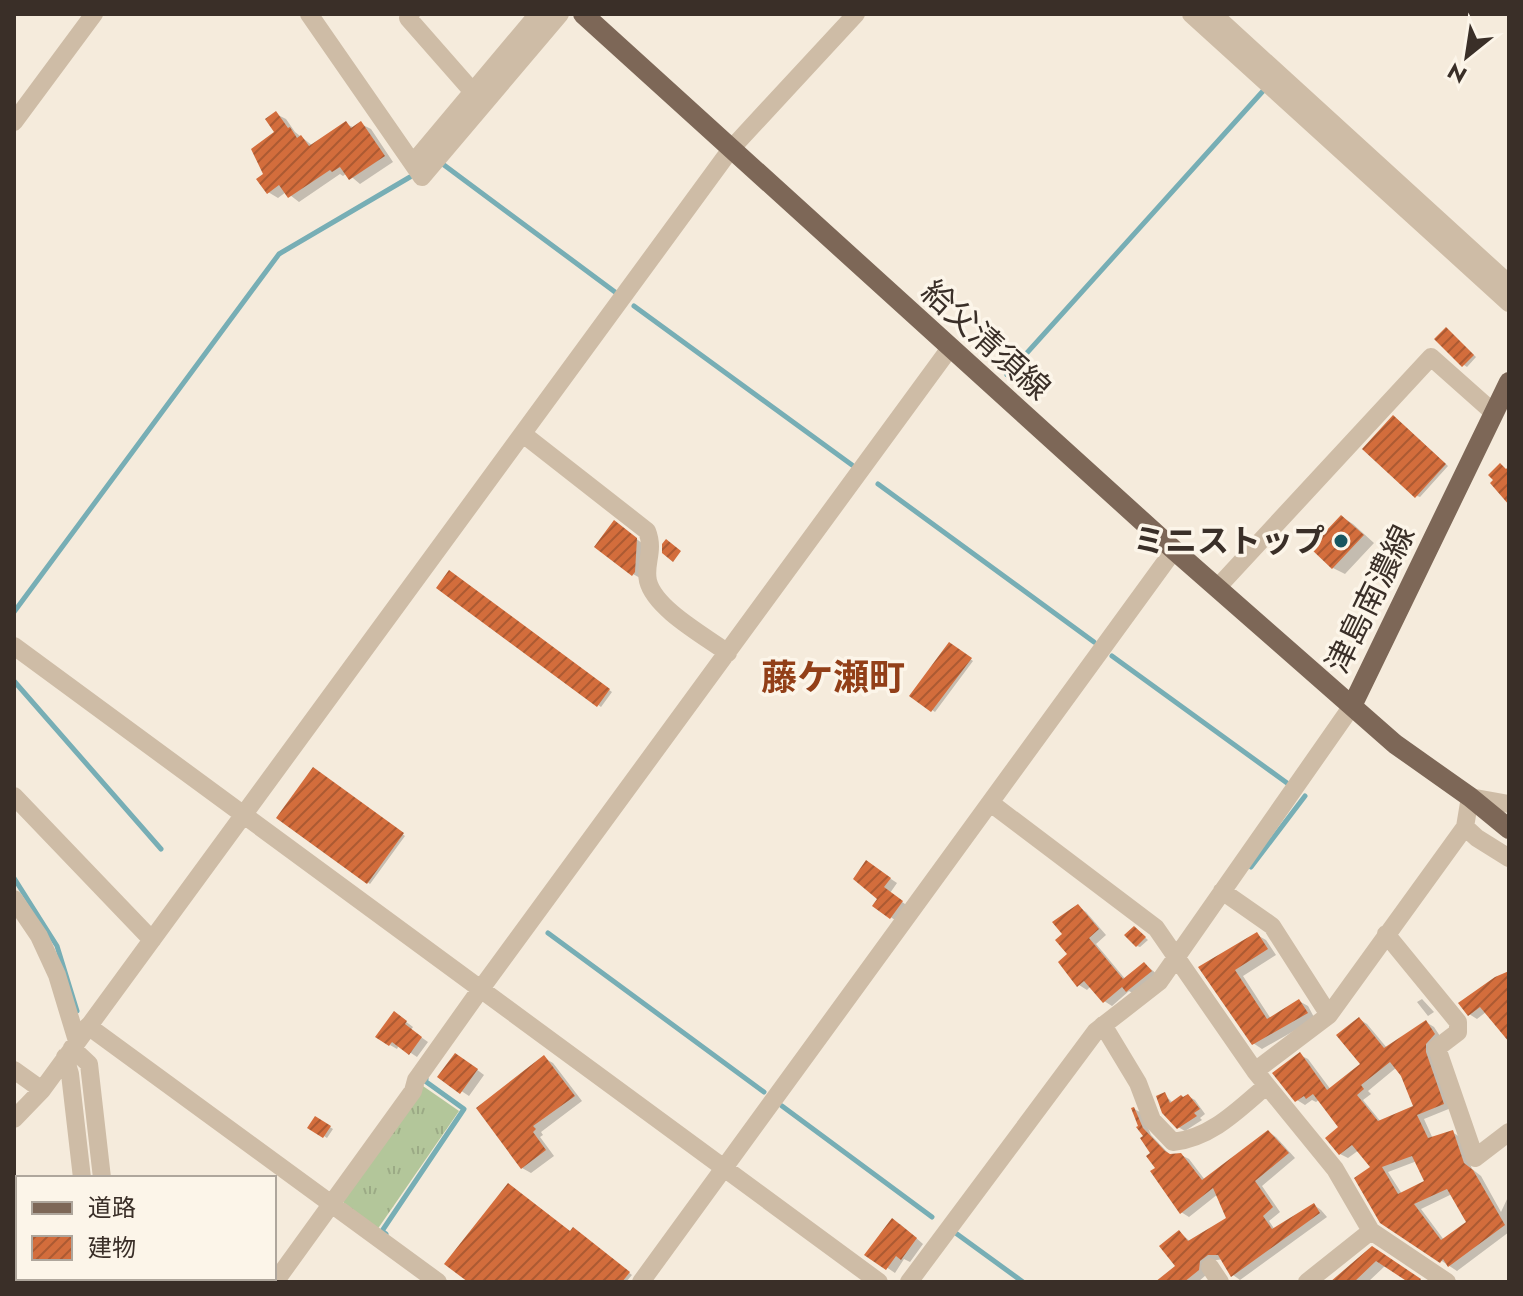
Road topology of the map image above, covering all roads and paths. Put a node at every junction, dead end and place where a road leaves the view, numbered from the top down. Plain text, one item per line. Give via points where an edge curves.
1 (94, 14) edge
2 (309, 14) edge
3 (411, 14) edge
4 (538, 14) edge
5 (560, 14) edge
6 (583, 14) edge
7 (856, 14) edge
8 (1191, 14) edge
9 (1213, 14) edge
10 (1264, 71) junction
11 (473, 92) junction
12 (14, 122) edge
13 (731, 149) junction
14 (413, 163) junction
15 (1509, 284) edge
16 (1509, 303) edge
17 (950, 348) junction
18 (1509, 382) edge
19 (1494, 413) junction
20 (523, 434) junction
21 (1174, 550) junction
22 (1217, 588) junction
23 (14, 646) edge
24 (728, 653) junction
25 (1352, 706) junction
26 (14, 796) edge
27 (1470, 797) junction
28 (992, 804) junction
29 (1509, 804) edge
30 (244, 815) junction
31 (1465, 827) junction
32 (1509, 829) edge
33 (1509, 858) edge
34 (1222, 891) junction
35 (14, 899) edge
36 (1386, 934) junction
37 (152, 940) junction
38 (1177, 957) junction
39 (480, 990) junction
40 (1329, 1015) junction
41 (1103, 1025) junction
42 (88, 1026) junction
43 (71, 1049) junction
44 (14, 1070) edge
45 (1260, 1078) junction
46 (42, 1090) junction
47 (14, 1119) edge
48 (1509, 1132) edge
49 (724, 1169) junction
50 (82, 1176) edge
51 (102, 1176) edge
52 (331, 1203) junction
53 (1371, 1231) junction
54 (275, 1282) edge
55 (438, 1282) edge
56 (641, 1282) edge
57 (879, 1282) edge
58 (909, 1282) edge
59 (1307, 1282) edge
60 (1447, 1282) edge

1 - 12 street
2 - 14 street
3 - 11 street via 408,18
4 - 11 street
5 - 14 street via 422,177
6 - 13 main road, 給父清須線
7 - 13 street
8 - 10 street
9 - 10 street
10 - 15 street
10 - 16 street
11 - 14 street
13 - 17 main road, 給父清須線
13 - 20 street
17 - 21 main road, 給父清須線
17 - 24 street
18 - 19 main road, 津島南濃線
19 - 22 street via 1431,357
19 - 25 main road, 津島南濃線
20 - 24 street via 647,531 652,543 647,578 660,603
20 - 30 street
21 - 22 main road, 給父清須線
21 - 28 street
22 - 25 main road, 給父清須線
23 - 30 street
24 - 39 street
25 - 27 main road, 津島南濃線
25 - 34 street
26 - 37 street
27 - 29 street
27 - 31 street
27 - 32 main road, 津島南濃線
28 - 38 street via 1156,928
28 - 49 street
30 - 37 street
30 - 39 street
31 - 33 street
31 - 36 street
34 - 38 street
34 - 40 street via 1272,926
35 - 43 street via 57,975
36 - 40 street
36 - 48 street via 1458,1022 1458,1032 1437,1048 1475,1158
37 - 42 street
38 - 41 street via 1159,982
38 - 45 street
39 - 49 street
39 - 52 street
40 - 45 street
41 - 45 street via 1138,1083 1152,1120 1173,1142 1192,1140 1224,1121
41 - 58 street
42 - 43 street
42 - 52 street
43 - 46 street
43 - 50 street
43 - 51 street via 89,1064
44 - 46 street
45 - 53 street via 1335,1169
46 - 47 street
49 - 56 street
49 - 57 street
52 - 54 street
52 - 55 street
53 - 59 street
53 - 60 street

